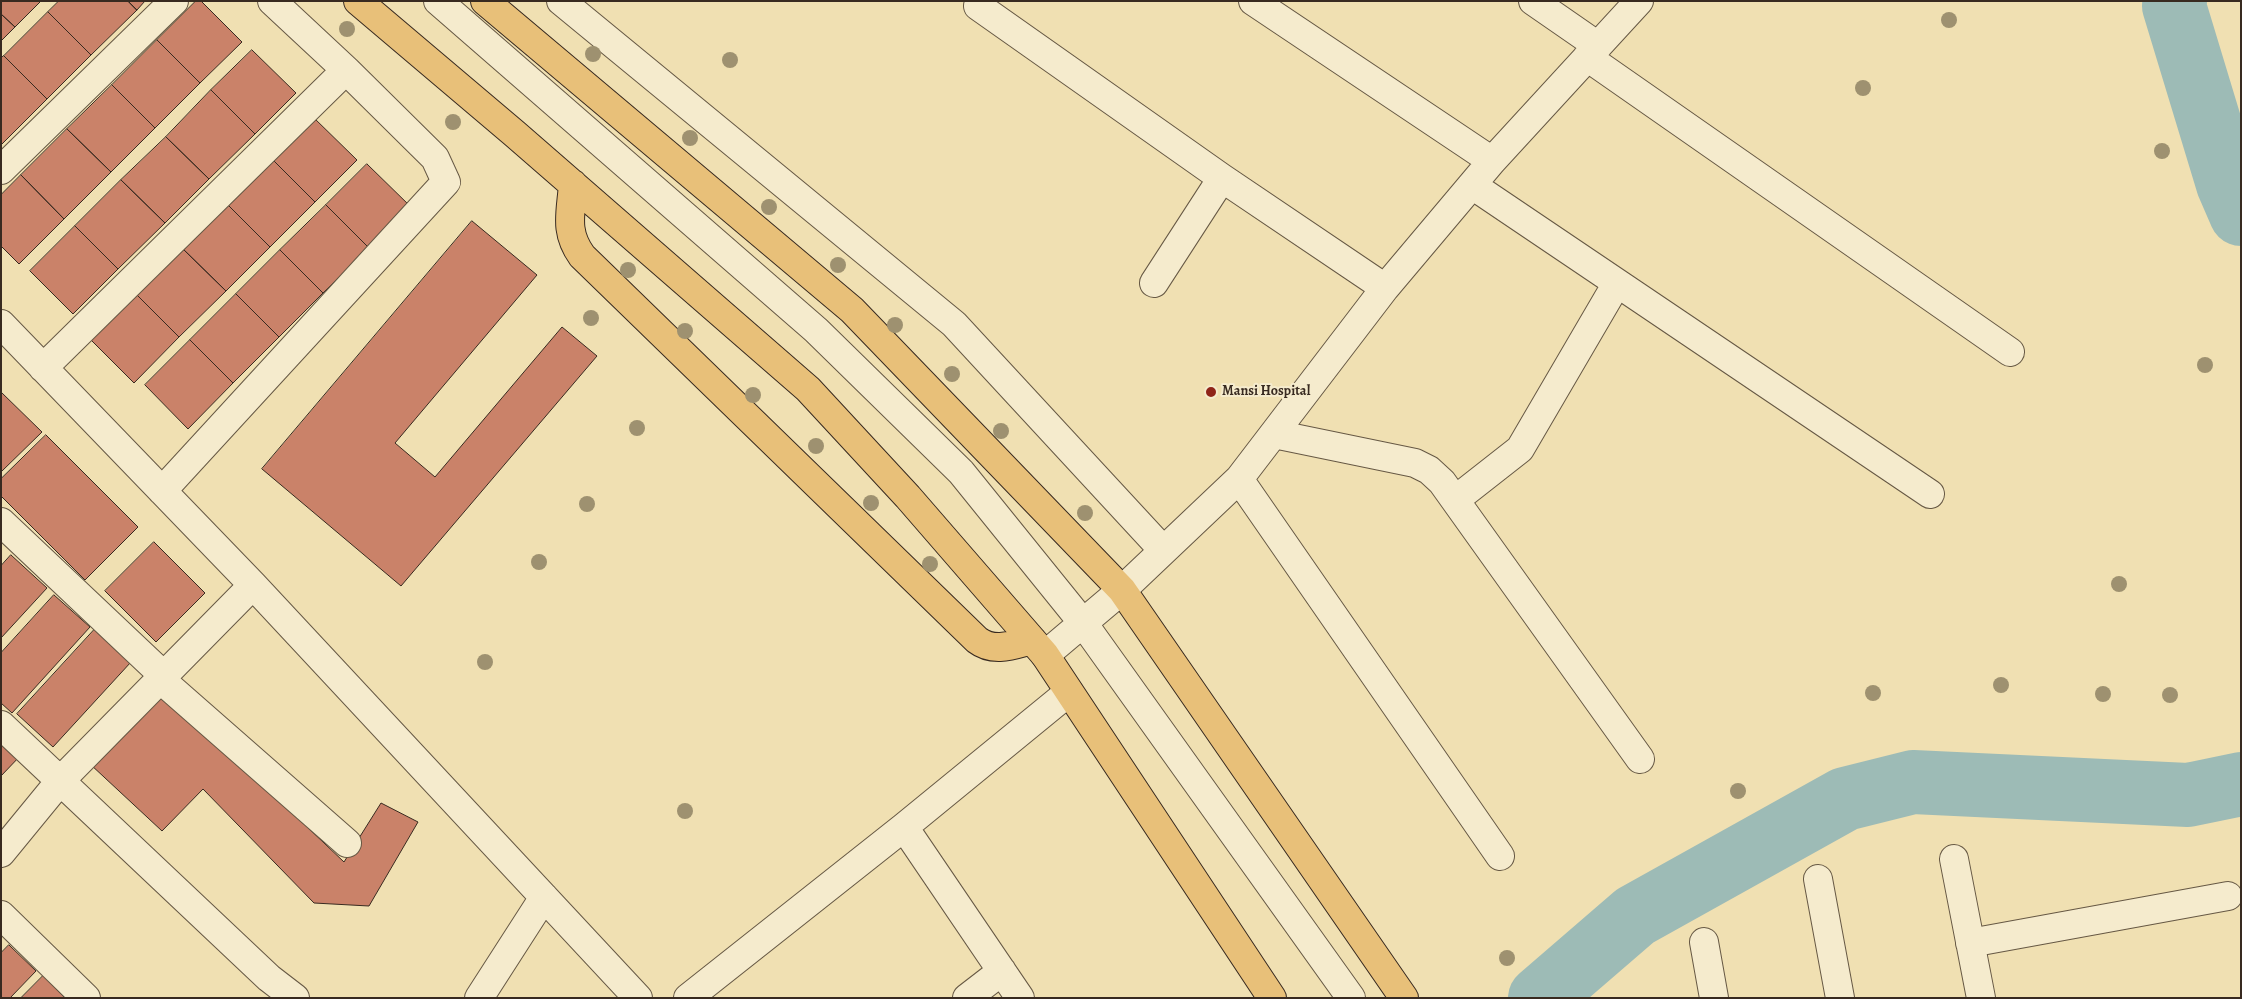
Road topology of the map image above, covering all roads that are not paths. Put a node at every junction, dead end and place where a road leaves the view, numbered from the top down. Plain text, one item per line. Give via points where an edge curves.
1 (174, 1) edge
2 (272, 1) edge
3 (358, 1) edge
4 (438, 1) edge
5 (561, 1) edge
6 (1253, 1) edge
7 (1533, 1) edge
8 (1639, 1) edge
9 (490, 3) edge
10 (978, 6) dead end
11 (1592, 52) junction
12 (346, 70) junction
13 (1492, 161) junction
14 (1, 170) edge
15 (1222, 178) junction
16 (572, 184) junction
17 (1472, 186) junction
18 (1154, 283) dead end
19 (1617, 283) junction
20 (1385, 288) junction
21 (1, 324) edge
22 (2010, 352) dead end
23 (43, 368) junction
24 (1274, 434) junction
25 (1239, 480) junction
26 (162, 490) junction
27 (1930, 494) dead end
28 (1455, 500) junction
29 (1, 522) edge
30 (1163, 550) junction
31 (253, 585) junction
32 (1122, 590) junction
33 (1083, 622) junction
34 (1039, 648) junction
35 (161, 676) junction
36 (1069, 692) junction
37 (1, 725) edge
38 (1640, 759) dead end
39 (60, 781) junction
40 (904, 827) junction
41 (347, 843) dead end
42 (1, 853) edge
43 (1500, 856) dead end
44 (1954, 859) dead end
45 (1818, 879) dead end
46 (2228, 896) dead end
47 (544, 897) junction
48 (1, 915) edge
49 (1704, 942) dead end
50 (1970, 943) junction
51 (1002, 971) junction
52 (1264, 995) edge
53 (86, 998) edge
54 (295, 998) edge
55 (479, 998) edge
56 (638, 998) edge
57 (688, 998) edge
58 (967, 998) edge
59 (1020, 998) edge
60 (1351, 998) edge
61 (1404, 998) edge
62 (1714, 998) edge
63 (1840, 998) edge
64 (1981, 998) edge

1 - 14 street
2 - 12 street
3 - 16 main road
4 - 33 street via 870,380 961,472
5 - 30 street via 954,324
6 - 13 street
7 - 11 street
8 - 11 street
9 - 32 main road via 852,310
10 - 15 street
11 - 13 street
11 - 22 street
12 - 23 street
12 - 26 street via 435,158 446,182
13 - 17 street
15 - 18 street
15 - 20 street
16 - 34 main road via 808,388
16 - 34 main road via 570,230 572,242 582,256 977,640 995,648
17 - 19 street
17 - 20 street
19 - 27 street
19 - 28 street via 1520,449
20 - 24 street
21 - 23 street
23 - 26 street
24 - 25 street
24 - 28 street via 1415,463 1442,482
25 - 30 street
25 - 43 street
26 - 31 street
28 - 38 street
29 - 35 street
30 - 32 street
31 - 35 street
31 - 47 street
32 - 33 street
32 - 61 main road
33 - 34 street
33 - 60 street
34 - 36 main road
35 - 39 street
35 - 41 street
36 - 40 street
36 - 52 main road
37 - 39 street
39 - 42 street
39 - 54 street via 269,978
40 - 51 street
40 - 57 street
44 - 50 street
45 - 63 street
46 - 50 street
47 - 55 street
47 - 56 street
48 - 53 street
49 - 62 street
50 - 64 street
51 - 58 street
51 - 59 street

